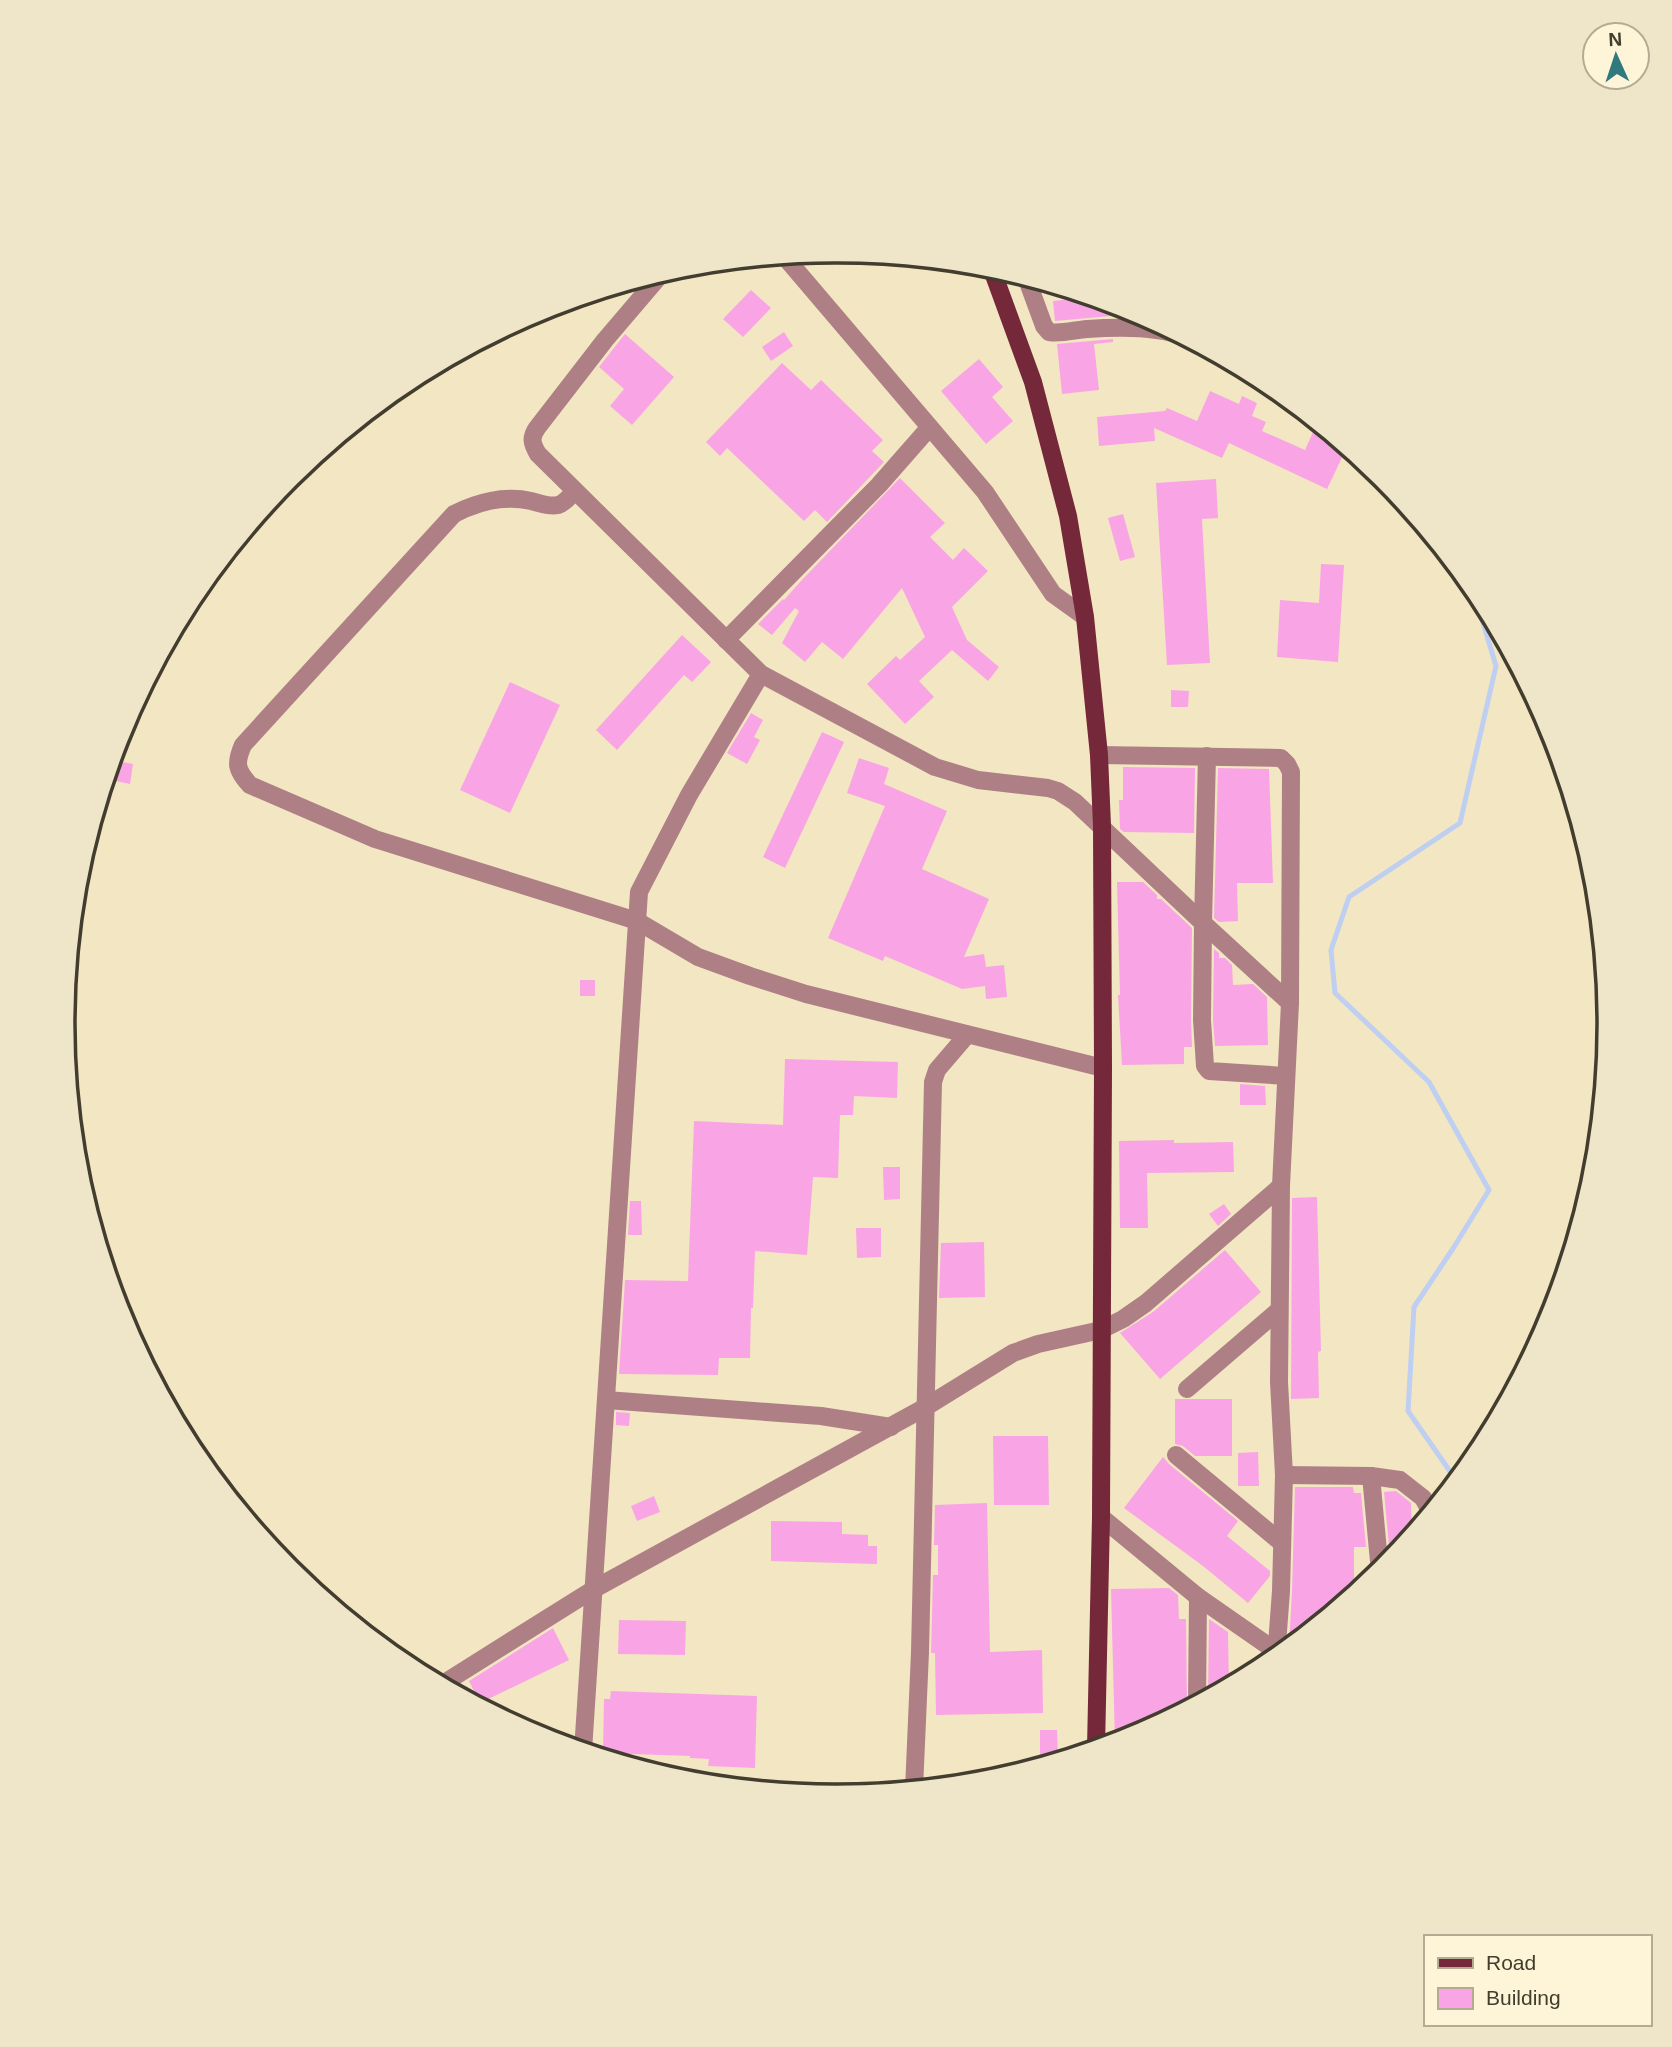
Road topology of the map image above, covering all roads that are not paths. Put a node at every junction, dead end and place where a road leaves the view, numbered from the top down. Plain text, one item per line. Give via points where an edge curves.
1 (791, 264) edge
2 (996, 280) edge
3 (651, 286) edge
4 (1030, 288) edge
5 (1147, 330) edge
6 (929, 428) junction
7 (575, 491) junction
8 (1085, 617) junction
9 (726, 640) junction
10 (761, 674) junction
11 (1099, 755) junction
12 (1207, 756) junction
13 (1102, 826) junction
14 (637, 921) junction
15 (1203, 923) junction
16 (1290, 1003) junction
17 (967, 1035) junction
18 (1103, 1068) junction
19 (1286, 1076) junction
20 (1280, 1186) junction
21 (1279, 1310) junction
22 (1101, 1330) junction
23 (1187, 1388) dead end
24 (606, 1400) junction
25 (925, 1408) junction
26 (891, 1427) junction
27 (1176, 1455) dead end
28 (1284, 1475) junction
29 (1371, 1476) junction
30 (1426, 1503) edge
31 (1101, 1517) junction
32 (1282, 1544) junction
33 (1379, 1556) edge
34 (594, 1589) junction
35 (1198, 1597) junction
36 (1278, 1642) edge
37 (1269, 1648) edge
38 (451, 1679) edge
39 (1197, 1692) edge
40 (1096, 1738) edge
41 (584, 1741) edge
42 (914, 1780) edge

1 - 6 street
2 - 8 main road via 1033,382 1068,516
3 - 7 street via 532,435 538,454
4 - 5 street via 1049,332
6 - 8 street via 985,492 1053,594
6 - 9 street
7 - 9 street
7 - 14 street via 561,505 492,500 454,514 243,745 238,766 250,785 375,839
8 - 11 main road
9 - 10 street
10 - 13 street via 935,767 978,780 1058,791
10 - 14 street via 689,795 639,892
11 - 12 street
11 - 13 main road
12 - 15 street
12 - 16 street via 1281,758 1291,772
13 - 15 street
13 - 18 main road
14 - 17 street via 698,957 750,976
14 - 24 street
15 - 16 street
15 - 19 street via 1206,1069
16 - 19 street
17 - 18 street
17 - 25 street via 937,1070 933,1082
18 - 22 main road
19 - 20 street
20 - 21 street
20 - 22 street via 1146,1303
21 - 23 street
21 - 28 street
22 - 25 street via 1013,1353
22 - 31 main road
24 - 26 street via 821,1416
24 - 34 street
25 - 26 street
25 - 42 street
26 - 34 street
27 - 32 street
28 - 29 street
28 - 32 street
29 - 30 street via 1400,1480
29 - 33 street
31 - 35 street
31 - 40 main road
32 - 36 street
34 - 38 street
34 - 41 street
35 - 37 street
35 - 39 street

